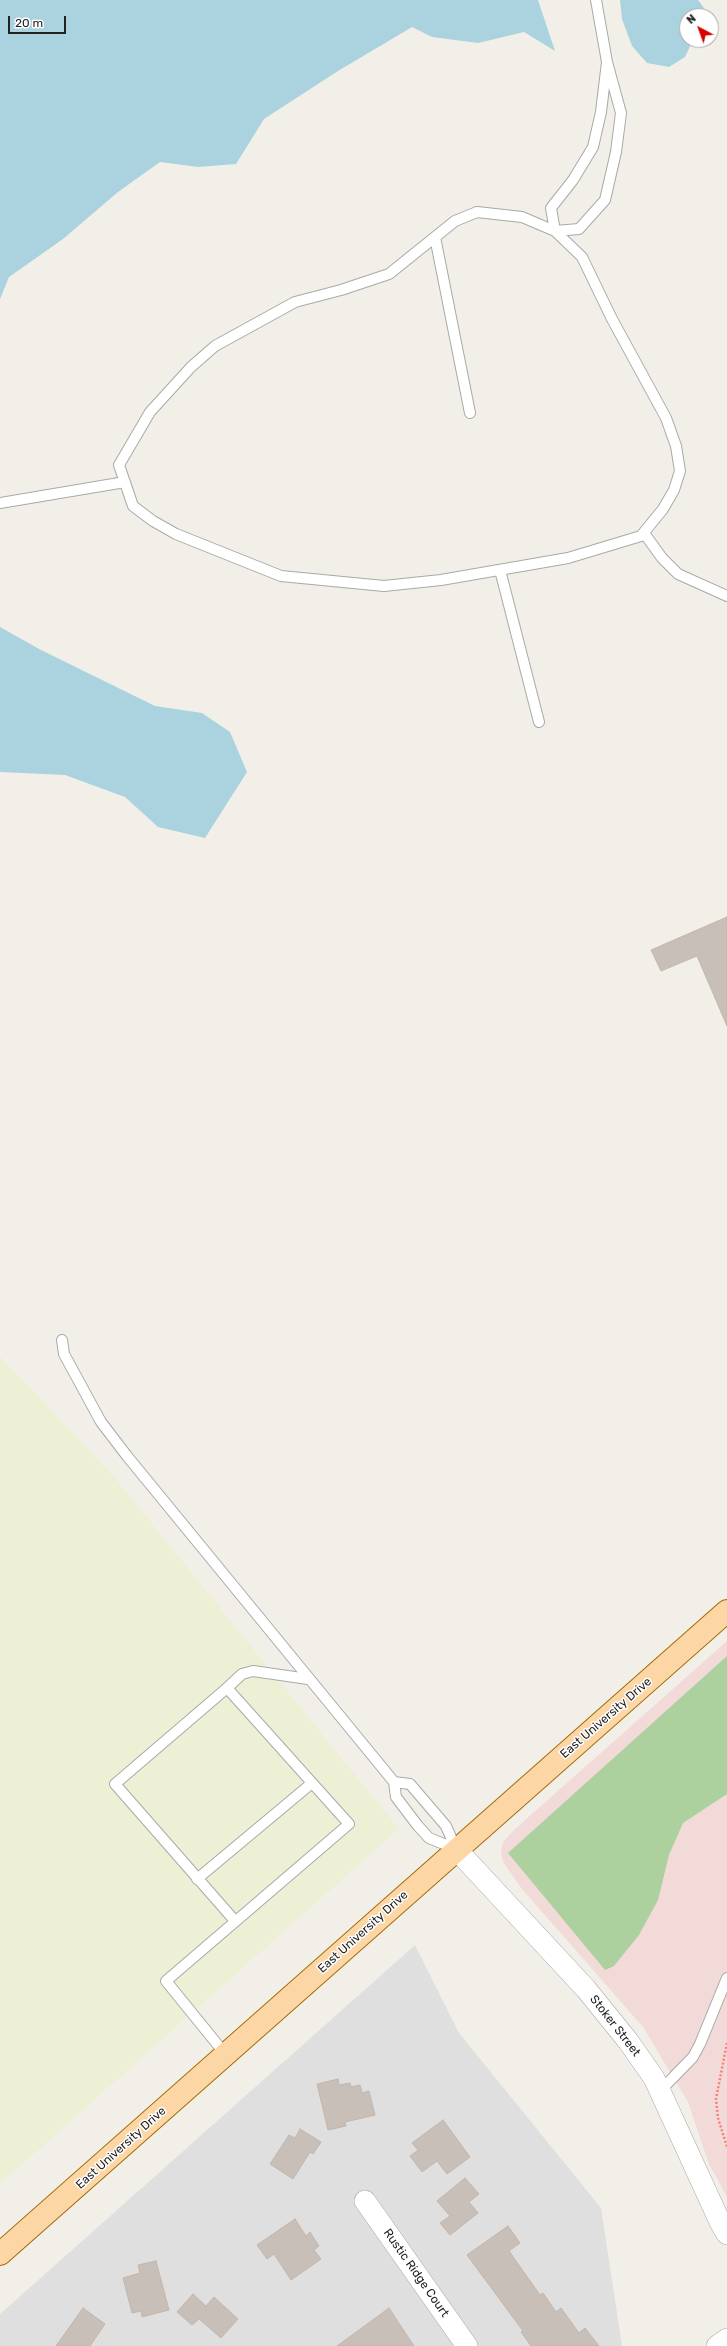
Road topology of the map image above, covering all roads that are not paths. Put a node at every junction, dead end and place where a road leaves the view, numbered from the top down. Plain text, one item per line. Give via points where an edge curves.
1 (596, 0) edge
2 (607, 62) junction
3 (555, 231) junction
4 (435, 237) junction
5 (470, 413) dead end
6 (125, 482) junction
7 (0, 503) edge
8 (644, 533) junction
9 (500, 570) junction
10 (727, 596) edge
11 (539, 722) dead end
12 (62, 1340) dead end
13 (727, 1611) edge
14 (308, 1679) junction
15 (227, 1688) junction
16 (394, 1782) junction
17 (312, 1783) junction
18 (456, 1849) junction
19 (197, 1879) junction
20 (236, 1921) junction
21 (727, 1978) edge
22 (226, 2055) junction
23 (660, 2091) junction
24 (365, 2201) dead end
25 (727, 2234) edge
26 (0, 2254) edge
27 (727, 2339) edge
28 (467, 2346) edge
29 (717, 2346) edge

1 - 2 lane
2 - 3 lane via 601,112 593,147 573,180 551,208
2 - 3 lane via 621,113 616,152 605,200 578,229
3 - 4 lane via 522,217 478,212 456,221
3 - 8 lane via 582,257 612,319 666,418 676,446 680,471 674,490 664,509
4 - 5 lane
4 - 6 lane via 389,274 295,302 214,346 150,412 119,465
6 - 7 lane
6 - 9 lane via 133,506 153,521 176,534 281,576 384,586
8 - 9 lane via 568,558
8 - 10 lane via 662,558 678,574
9 - 11 lane
12 - 14 lane via 64,1354 101,1422
13 - 18 main road, East University Drive
14 - 15 lane via 253,1671 242,1674
14 - 16 lane
15 - 17 lane
15 - 19 lane via 115,1784
16 - 18 lane via 410,1784 446,1826
16 - 18 lane via 396,1797 429,1838
17 - 19 lane
17 - 20 lane via 349,1824
18 - 22 main road, East University Drive
18 - 23 street, Stoker Street via 586,1989 628,2041
19 - 20 lane
20 - 22 lane via 166,1982
21 - 23 lane via 700,2044 692,2057
22 - 26 main road, East University Drive
23 - 25 street, Stoker Street
24 - 28 street, Rustic Ridge Court
27 - 29 street

